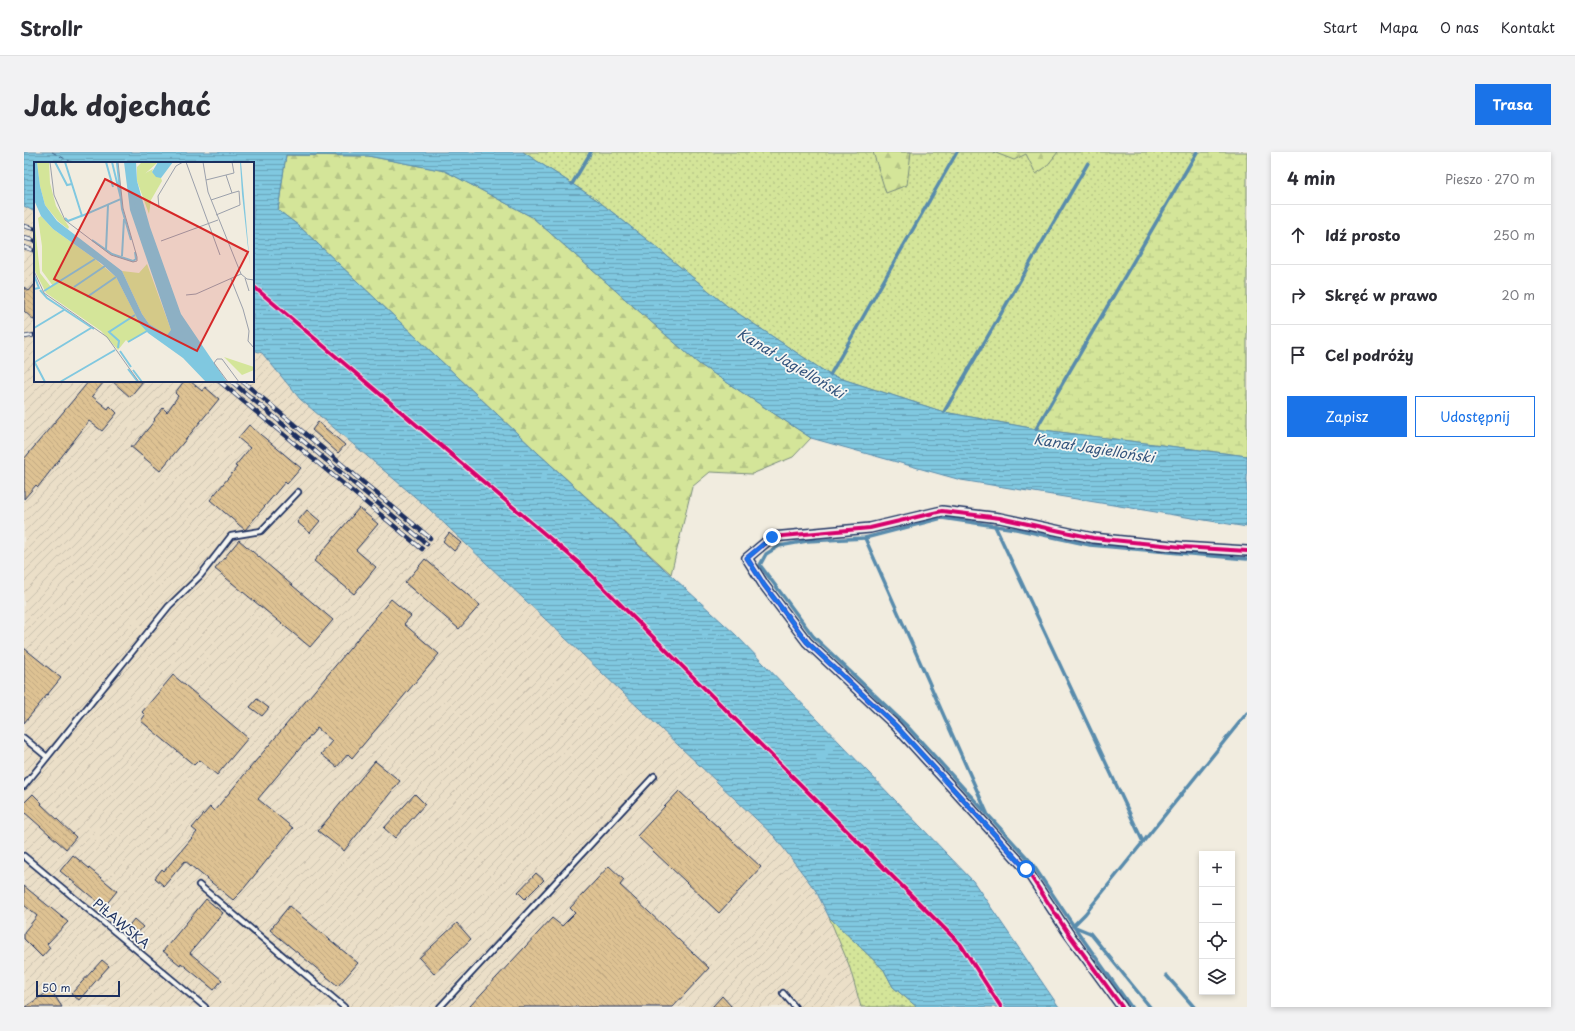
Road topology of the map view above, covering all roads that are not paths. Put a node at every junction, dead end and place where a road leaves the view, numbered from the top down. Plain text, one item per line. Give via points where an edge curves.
1 (298, 492) dead end
2 (1247, 551) edge
3 (24, 738) edge
4 (47, 757) junction
5 (654, 776) dead end
6 (24, 786) edge
7 (24, 856) edge
8 (199, 885) dead end
9 (783, 993) dead end
10 (205, 1007) edge
11 (344, 1007) edge
12 (440, 1007) edge
13 (795, 1007) edge
14 (1122, 1007) edge

1 - 4 lane via 261,531 231,536 200,576 170,606
2 - 14 street via 1093,538 1000,518 942,511 870,528 772,537 747,558 807,642 896,726 1026,869 1068,933
3 - 4 lane
4 - 6 lane
5 - 12 lane
7 - 10 lane, PIŁAWSKA
8 - 11 lane
9 - 13 lane

